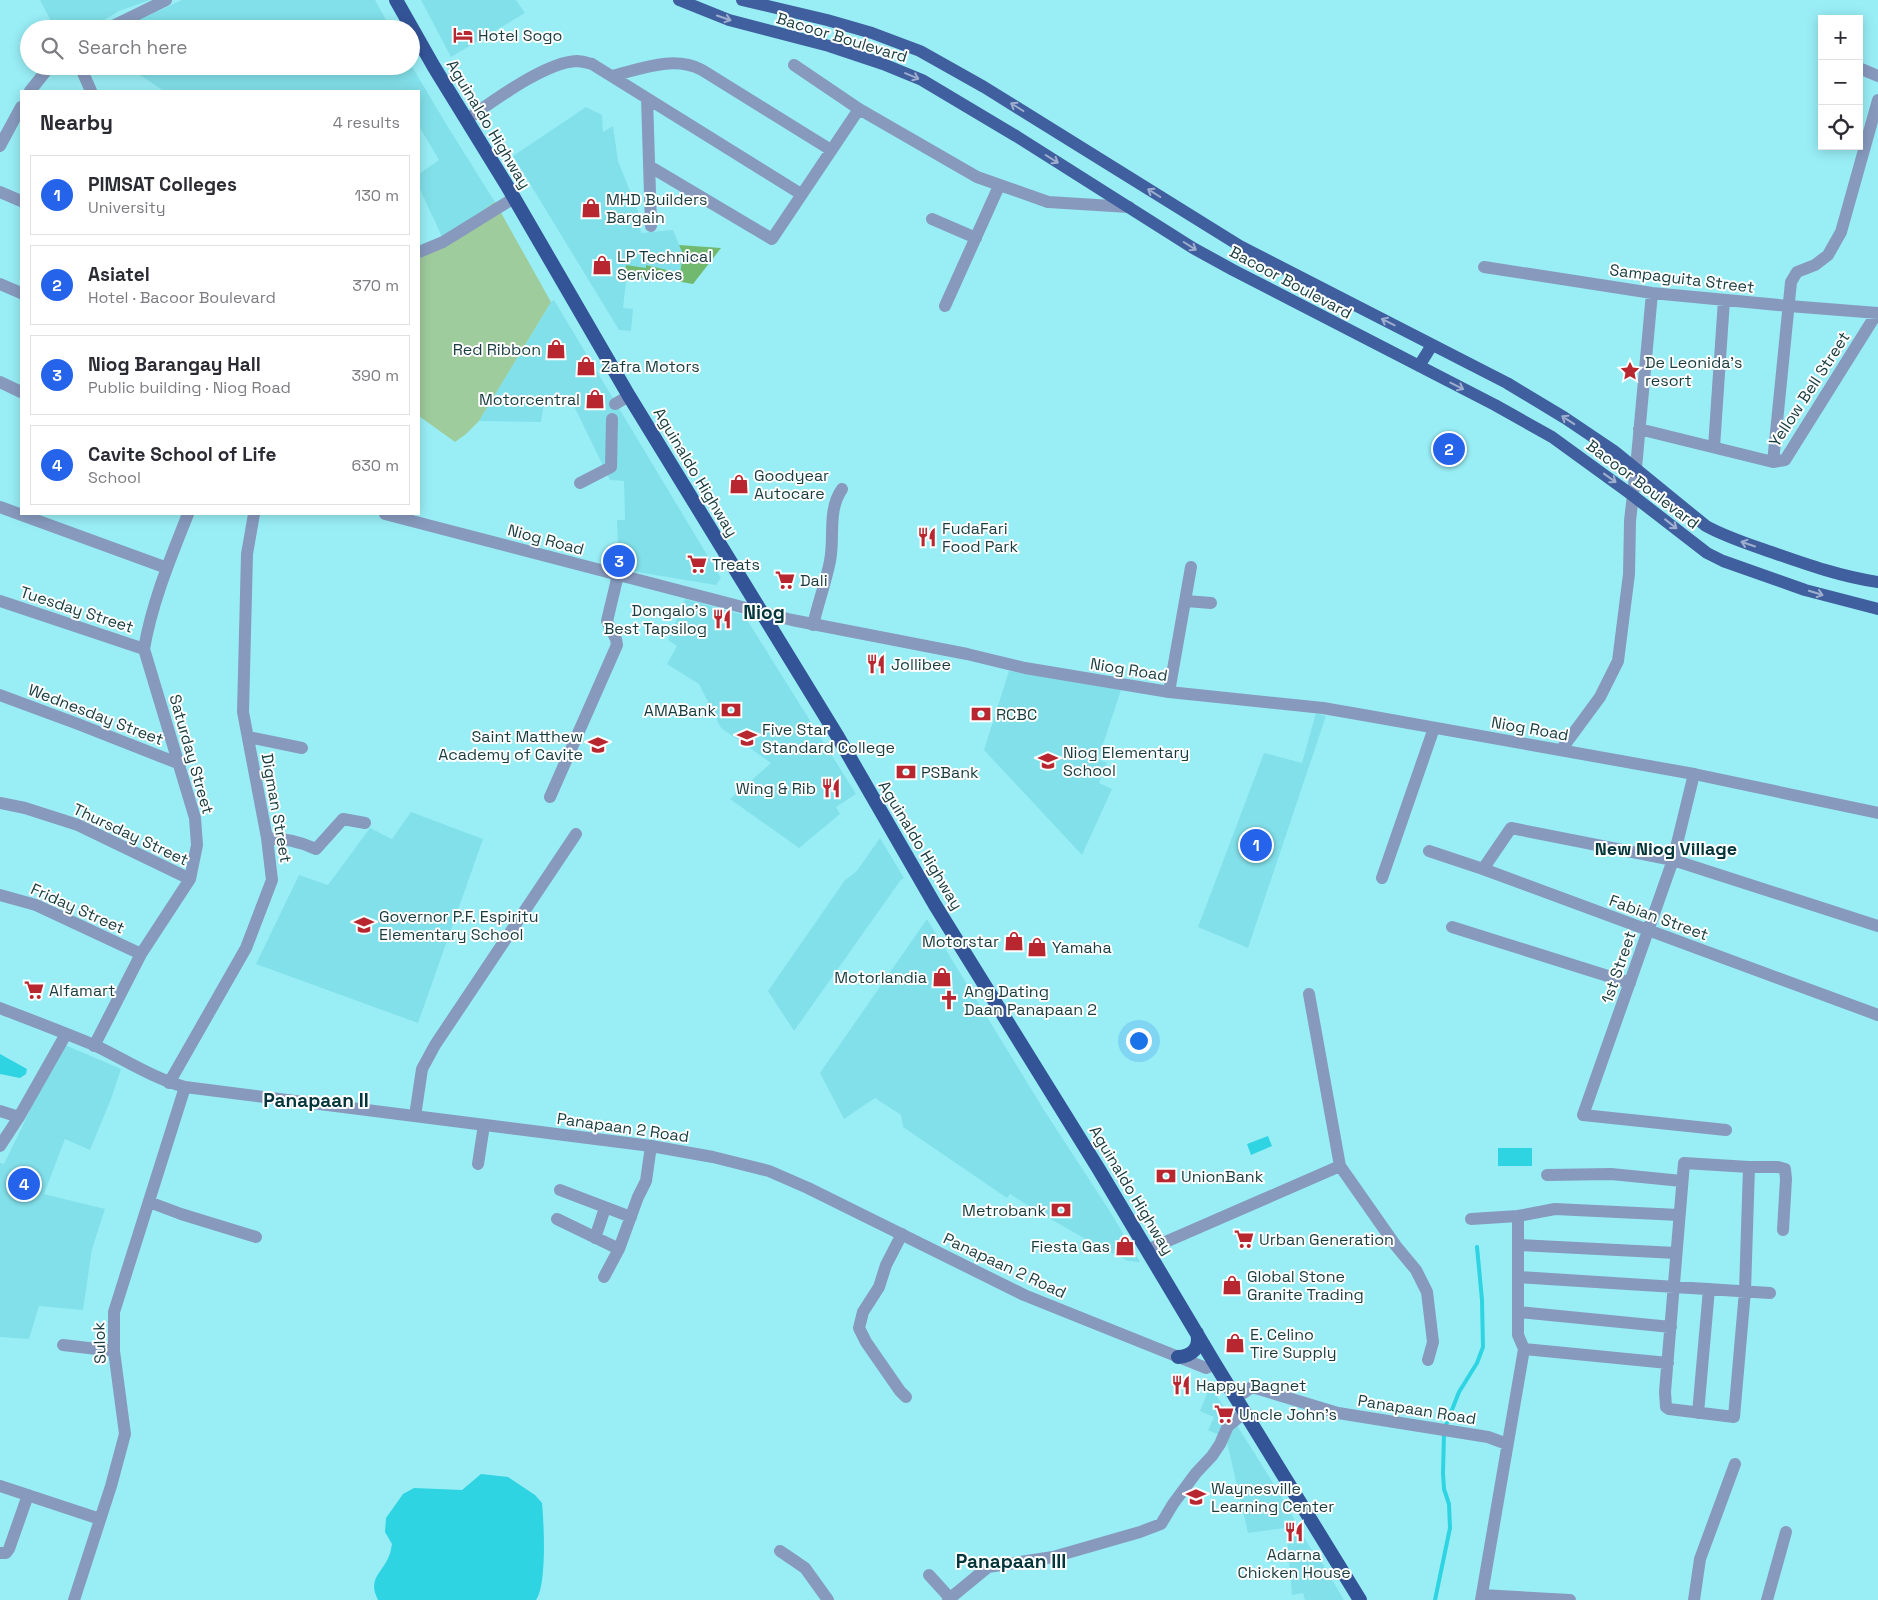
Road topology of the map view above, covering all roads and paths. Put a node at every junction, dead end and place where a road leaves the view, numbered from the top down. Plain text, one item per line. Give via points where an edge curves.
1 (166, 0) edge
2 (396, 0) edge
3 (679, 0) edge
4 (742, 0) edge
5 (125, 20) edge
6 (408, 20) edge
7 (420, 41) edge
8 (794, 65) dead end
9 (1863, 70) edge
10 (43, 75) edge
11 (84, 75) edge
12 (612, 76) junction
13 (1878, 76) edge
14 (31, 90) edge
15 (91, 90) edge
16 (646, 98) junction
17 (1878, 100) edge
18 (859, 109) junction
19 (20, 110) edge
20 (466, 120) junction
21 (0, 146) edge
22 (831, 150) junction
23 (649, 166) junction
24 (999, 186) junction
25 (0, 192) edge
26 (801, 194) junction
27 (514, 198) junction
28 (20, 201) edge
29 (1129, 207) junction
30 (932, 219) dead end
31 (651, 226) dead end
32 (976, 238) junction
33 (420, 252) edge
34 (1484, 267) dead end
35 (0, 284) edge
36 (20, 293) edge
37 (1652, 293) junction
38 (1724, 300) junction
39 (945, 306) dead end
40 (1789, 306) junction
41 (1878, 313) edge
42 (1432, 345) junction
43 (1419, 366) junction
44 (0, 382) edge
45 (20, 392) edge
46 (629, 396) junction
47 (615, 404) dead end
48 (612, 419) dead end
49 (1639, 429) junction
50 (1714, 447) junction
51 (1774, 462) junction
52 (1636, 468) junction
53 (580, 483) dead end
54 (842, 489) dead end
55 (1632, 495) junction
56 (0, 507) edge
57 (20, 514) edge
58 (22, 515) edge
59 (188, 515) edge
60 (254, 515) edge
61 (388, 515) edge
62 (1191, 567) dead end
63 (167, 568) junction
64 (618, 575) junction
65 (1878, 582) edge
66 (0, 601) edge
67 (1186, 601) junction
68 (1211, 604) dead end
69 (1878, 609) edge
70 (762, 612) junction
71 (813, 625) junction
72 (144, 649) junction
73 (1169, 692) junction
74 (0, 695) edge
75 (1434, 728) junction
76 (248, 737) junction
77 (302, 748) dead end
78 (1561, 750) junction
79 (180, 764) junction
80 (1694, 774) junction
81 (550, 797) dead end
82 (0, 803) edge
83 (1878, 813) edge
84 (365, 823) dead end
85 (576, 834) dead end
86 (267, 838) junction
87 (1429, 852) dead end
88 (1673, 860) junction
89 (1483, 869) junction
90 (1382, 878) dead end
91 (190, 879) junction
92 (0, 895) edge
93 (1878, 926) edge
94 (1452, 927) dead end
95 (1648, 930) junction
96 (141, 954) junction
97 (1630, 983) junction
98 (1309, 994) dead end
99 (0, 1008) edge
100 (1878, 1015) edge
101 (66, 1034) junction
102 (94, 1046) junction
103 (169, 1083) junction
104 (185, 1087) junction
105 (0, 1112) edge
106 (416, 1116) junction
107 (19, 1117) junction
108 (484, 1125) junction
109 (1726, 1130) dead end
110 (0, 1146) edge
111 (651, 1146) junction
112 (478, 1164) dead end
113 (1340, 1166) junction
114 (1749, 1166) junction
115 (1547, 1175) dead end
116 (1682, 1181) junction
117 (560, 1190) dead end
118 (149, 1202) junction
119 (605, 1208) junction
120 (1679, 1215) junction
121 (1518, 1216) junction
122 (631, 1217) junction
123 (1471, 1218) dead end
124 (557, 1220) dead end
125 (1783, 1230) dead end
126 (902, 1234) junction
127 (256, 1237) dead end
128 (595, 1238) junction
129 (1519, 1245) junction
130 (618, 1249) junction
131 (1147, 1250) junction
132 (1676, 1253) junction
133 (604, 1276) dead end
134 (1518, 1276) junction
135 (1674, 1287) junction
136 (1709, 1289) junction
137 (1745, 1292) junction
138 (1770, 1293) dead end
139 (1518, 1312) junction
140 (1671, 1327) junction
141 (1197, 1333) junction
142 (63, 1345) dead end
143 (1524, 1349) junction
144 (114, 1351) junction
145 (1178, 1357) junction
146 (1428, 1360) dead end
147 (1668, 1363) junction
148 (1215, 1364) junction
149 (906, 1397) dead end
150 (1236, 1398) junction
151 (1245, 1412) junction
152 (1698, 1412) junction
153 (1507, 1444) junction
154 (1735, 1464) dead end
155 (0, 1486) edge
156 (28, 1495) junction
157 (100, 1519) junction
158 (1786, 1532) dead end
159 (780, 1551) dead end
160 (0, 1553) edge
161 (929, 1575) dead end
162 (1481, 1598) edge
163 (949, 1599) edge
164 (74, 1600) edge
165 (828, 1600) edge
166 (1360, 1600) edge
167 (1570, 1600) edge
168 (1694, 1600) edge
169 (1766, 1600) edge

1 - 5 street
2 - 6 highway, Aguinaldo Highway
3 -> 29 main road, Bacoor Boulevard via 729,20 829,46 922,80
42 -> 4 main road, Bacoor Boulevard via 1240,246 984,87 920,51 827,20
7 - 20 highway, Aguinaldo Highway
8 - 18 street
9 - 13 street
10 - 14 street
11 - 15 street
12 - 16 street
12 - 20 street via 592,64 576,61 561,65 531,78
12 - 22 street via 669,63 689,65
16 - 23 street
16 - 26 street
17 - 40 street via 1841,232 1828,255 1815,265 1797,272 1791,282
18 - 22 street
18 - 24 street via 977,177
19 - 21 street
20 - 27 highway, Aguinaldo Highway
22 - 26 street
23 - 26 street via 772,239
23 - 31 street
24 - 29 street via 1048,202
24 - 32 street
25 - 28 street
27 - 33 street via 443,242
27 - 46 highway, Aguinaldo Highway
29 -> 43 main road, Bacoor Boulevard via 1233,270
30 - 32 street
32 - 39 street
34 - 37 street, Sampaguita Street
35 - 36 street
37 - 38 street, Sampaguita Street
37 - 49 street
38 - 40 street, Sampaguita Street
38 - 50 street
40 - 41 street, Sampaguita Street
40 - 51 street
41 - 51 street, Yellow Bell Street via 1785,460
42 - 43 main road
52 -> 42 main road, Bacoor Boulevard via 1549,408
43 -> 55 main road, Bacoor Boulevard via 1552,437
44 - 45 street
46 - 47 street
46 - 70 highway, Aguinaldo Highway
48 - 53 street via 611,467
49 - 50 street, Yellow Bell Street
49 - 52 street
50 - 51 street, Yellow Bell Street
52 - 55 street
65 -> 52 main road, Bacoor Boulevard via 1794,560 1721,534 1706,526
54 - 71 street via 832,508 830,560
55 -> 69 main road, Bacoor Boulevard via 1707,553 1723,561 1805,590
55 - 78 street via 1629,574 1618,661 1600,697
56 - 57 street
58 - 63 street
59 - 63 street, Saturday Street
60 - 76 street, Digman Street via 247,554 243,712
61 - 64 street, Niog Road
62 - 67 street
63 - 72 street, Saturday Street
64 - 70 street, Niog Road
64 - 81 street via 607,622 617,645
66 - 72 street, Tuesday Street
67 - 68 street
67 - 73 street
70 - 71 street, Niog Road
70 - 131 highway, Aguinaldo Highway via 935,905
71 - 73 street, Niog Road via 1025,668
72 - 79 street, Saturday Street
73 - 75 street, Niog Road via 1323,708
74 - 79 street, Wednesday Street
75 - 78 street, Niog Road
75 - 90 street
76 - 77 street
76 - 86 street, Digman Street
78 - 80 street, Niog Road
79 - 91 street, Saturday Street via 195,818 197,845
80 - 83 street, Niog Road
80 - 88 street, 1st Street
82 - 91 street, Thursday Street via 78,825
84 - 86 street via 343,819 316,848 293,840
85 - 106 street via 435,1045 422,1069
86 - 103 street, Digman Street via 272,880 246,948
87 - 89 street, Fabian Street
88 - 89 street via 1512,828
88 - 93 street
88 - 95 street, 1st Street
89 - 95 street, Fabian Street
91 - 96 street, Saturday Street
92 - 96 street, Friday Street via 36,905
94 - 97 street
95 - 97 street, 1st Street
95 - 100 street, Fabian Street
96 - 102 street, Saturday Street
97 - 109 street, 1st Street via 1583,1115
98 - 113 street
99 - 101 street, Panapaan 2 Road
101 - 102 street, Panapaan 2 Road
101 - 107 street
102 - 103 street, Panapaan 2 Road
103 - 104 street, Panapaan 2 Road
104 - 106 street, Panapaan 2 Road
104 - 118 street, Sulok
105 - 107 street
106 - 108 street, Panapaan 2 Road
107 - 110 street
108 - 111 street, Panapaan 2 Road
108 - 112 street
111 - 122 street via 646,1181
111 - 126 street, Panapaan 2 Road via 769,1171
113 - 131 street
113 - 146 street via 1416,1270 1427,1292 1433,1342
114 - 116 street via 1684,1163
114 - 125 street via 1785,1169
114 - 137 street
115 - 116 street via 1611,1174
116 - 120 street
117 - 119 street
118 - 127 street
118 - 144 street, Sulok via 114,1312
119 - 122 street
119 - 128 street
120 - 121 street via 1555,1209
120 - 132 street
121 - 123 street
121 - 129 street
122 - 130 street
124 - 128 street
126 - 145 street, Panapaan 2 Road via 1024,1295
126 - 149 street via 879,1287 863,1312 859,1328
128 - 130 street
129 - 132 street
129 - 134 street
130 - 133 street
131 - 141 highway, Aguinaldo Highway
132 - 135 street
134 - 135 street
134 - 139 street
135 - 136 street
135 - 140 street
136 - 137 street
136 - 152 street
137 - 138 street
137 - 152 street via 1734,1417
139 - 140 street
139 - 143 street via 1518,1335
140 - 147 street
141 - 145 highway via 1195,1350
141 - 148 highway, Aguinaldo Highway
142 - 144 street
143 - 147 street
143 - 153 street
144 - 157 street, Sulok via 125,1434
145 - 148 street, Panapaan 2 Road via 1206,1368
147 - 152 street via 1666,1408
148 - 150 highway, Aguinaldo Highway
150 - 151 highway, Aguinaldo Highway
150 - 153 street, Panapaan Road via 1252,1387 1338,1412 1488,1437
151 - 163 street via 1228,1426 1212,1456 1196,1473 1161,1524 1054,1557 988,1567
151 - 166 highway, Aguinaldo Highway
153 - 162 street
154 - 168 street via 1700,1559
155 - 156 street
156 - 157 street
156 - 160 street via 9,1548 6,1553
157 - 164 street, Sulok
158 - 169 street
159 - 165 street via 805,1568
161 - 163 street
162 - 167 street

